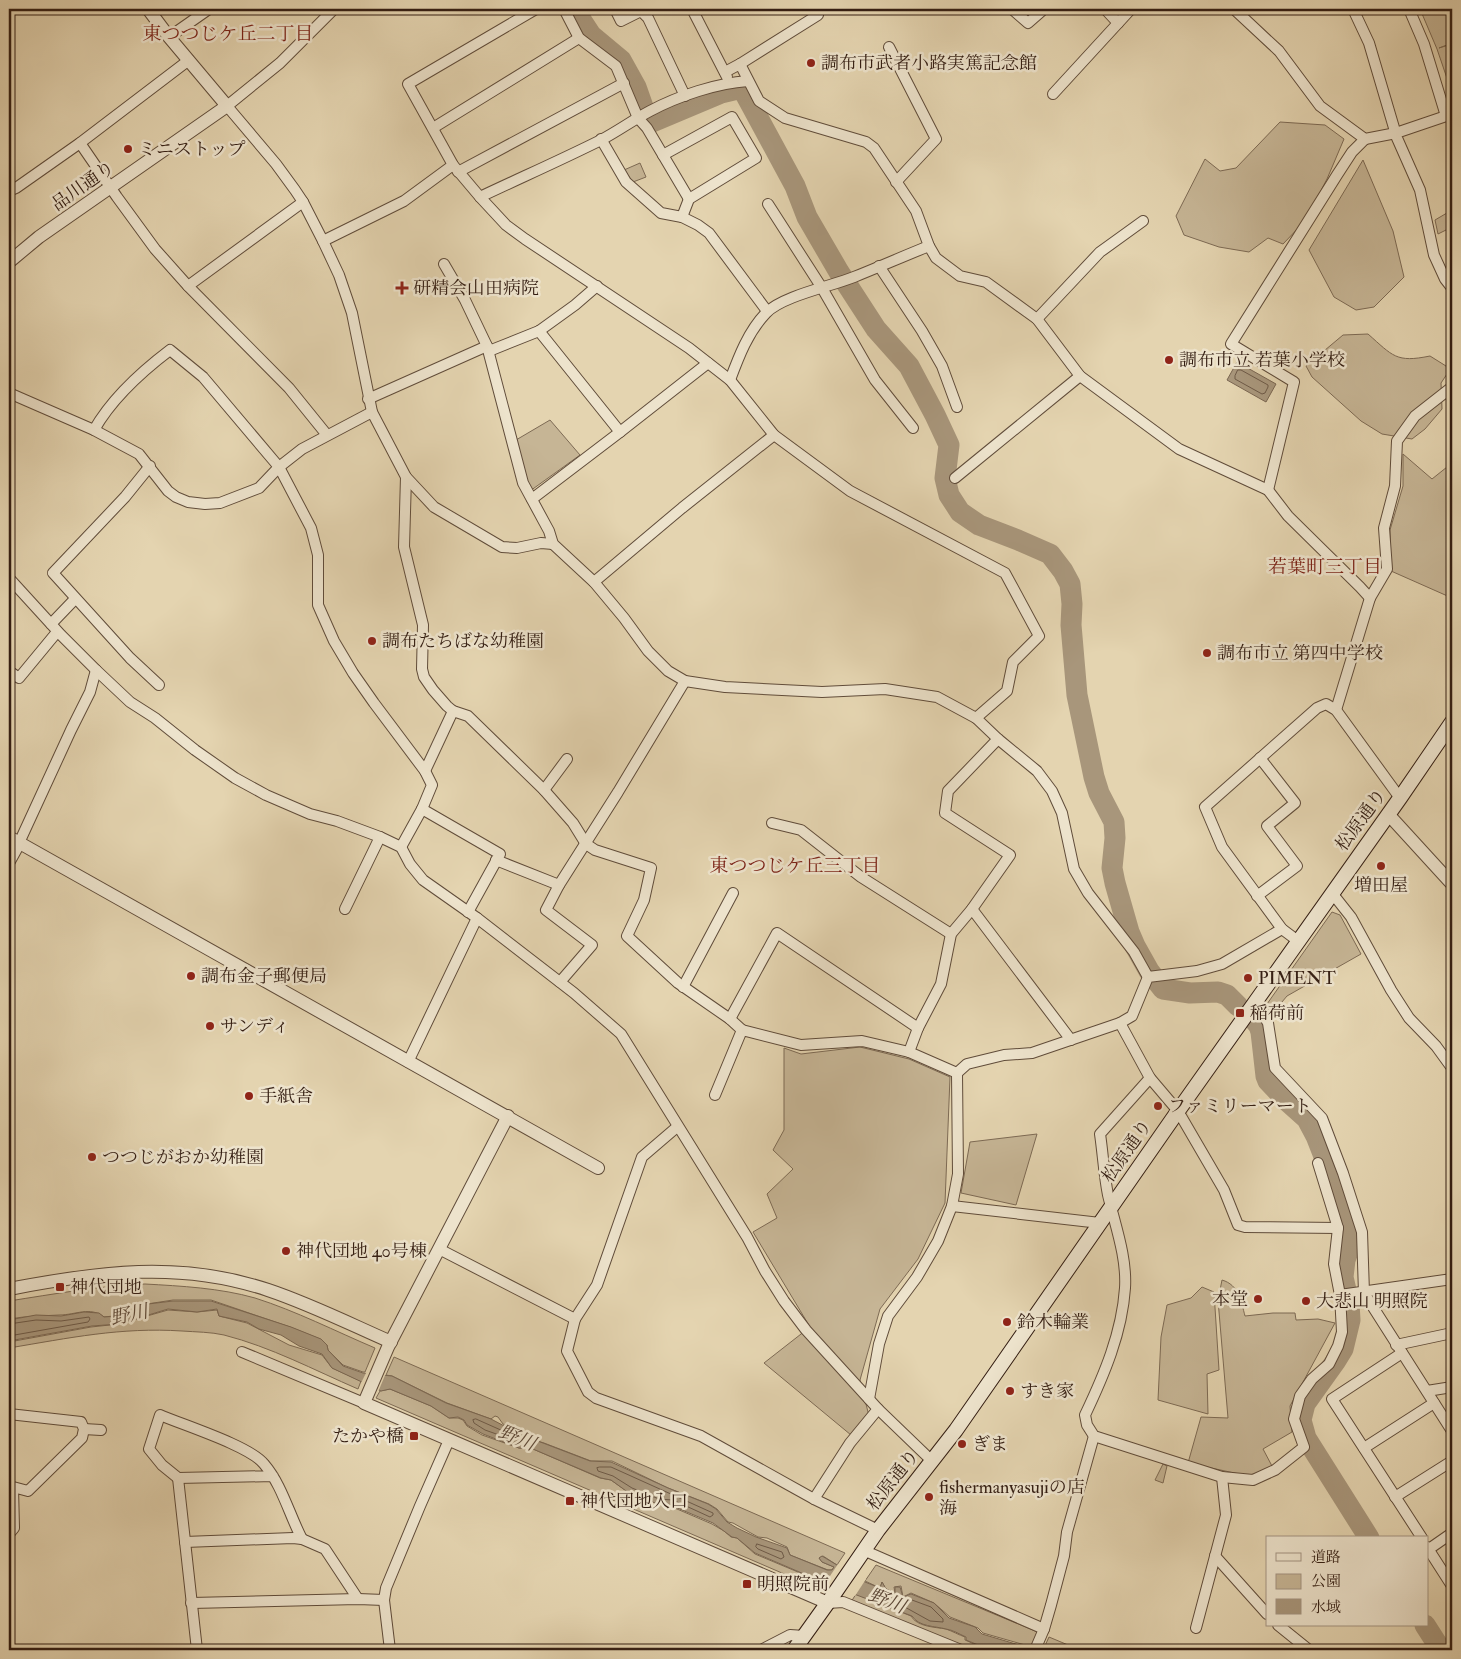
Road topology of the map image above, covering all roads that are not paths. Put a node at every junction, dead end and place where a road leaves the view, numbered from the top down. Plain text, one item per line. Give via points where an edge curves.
1 (148, 9) edge
2 (209, 9) edge
3 (334, 9) edge
4 (536, 9) edge
5 (564, 9) edge
6 (615, 9) edge
7 (692, 9) edge
8 (810, 9) edge
9 (1012, 9) edge
10 (1044, 9) edge
11 (1105, 9) edge
12 (1131, 9) edge
13 (1234, 9) edge
14 (1353, 9) edge
15 (1408, 9) edge
16 (1118, 22) junction
17 (169, 37) junction
18 (580, 38) junction
19 (889, 47) dead end
20 (189, 60) junction
21 (740, 64) junction
22 (725, 72) junction
23 (748, 81) junction
24 (730, 82) junction
25 (624, 83) junction
26 (1053, 94) dead end
27 (685, 96) junction
28 (227, 106) junction
29 (1449, 115) edge
30 (638, 118) junction
31 (433, 128) junction
32 (1396, 133) junction
33 (601, 139) junction
34 (1365, 139) junction
35 (80, 143) junction
36 (663, 155) junction
37 (456, 168) junction
38 (896, 182) junction
39 (111, 188) junction
40 (9, 191) edge
41 (480, 197) junction
42 (689, 199) junction
43 (303, 202) junction
44 (768, 204) dead end
45 (682, 217) junction
46 (1144, 220) dead end
47 (323, 241) junction
48 (929, 246) junction
49 (9, 262) edge
50 (444, 264) dead end
51 (879, 266) junction
52 (188, 286) junction
53 (597, 286) junction
54 (822, 288) junction
55 (1452, 288) edge
56 (767, 311) junction
57 (1037, 319) junction
58 (539, 330) junction
59 (488, 348) junction
60 (708, 362) junction
61 (1080, 376) junction
62 (730, 380) junction
63 (1451, 392) edge
64 (9, 393) edge
65 (368, 399) junction
66 (957, 407) dead end
67 (372, 412) junction
68 (913, 428) dead end
69 (94, 430) junction
70 (620, 432) junction
71 (327, 435) junction
72 (774, 435) junction
73 (150, 466) junction
74 (279, 467) junction
75 (406, 478) junction
76 (954, 478) dead end
77 (1268, 490) junction
78 (532, 499) junction
79 (553, 544) junction
80 (9, 578) edge
81 (594, 582) junction
82 (1370, 598) junction
83 (75, 599) junction
84 (54, 628) junction
85 (96, 670) junction
86 (9, 671) edge
87 (686, 681) junction
88 (159, 685) dead end
89 (1336, 710) junction
90 (453, 711) junction
91 (976, 718) junction
92 (1452, 722) edge
93 (998, 739) junction
94 (1260, 758) junction
95 (567, 759) dead end
96 (425, 771) junction
97 (544, 790) junction
98 (1400, 798) junction
99 (422, 809) junction
100 (1388, 814) junction
101 (772, 823) dead end
102 (380, 837) junction
103 (14, 840) edge
104 (586, 844) junction
105 (401, 847) junction
106 (496, 860) junction
107 (9, 861) edge
108 (559, 884) junction
109 (1452, 884) edge
110 (733, 893) dead end
111 (1332, 893) junction
112 (1257, 896) junction
113 (345, 909) dead end
114 (972, 909) junction
115 (472, 915) junction
116 (1282, 929) junction
117 (951, 934) junction
118 (1298, 941) junction
119 (1148, 977) junction
120 (560, 982) junction
121 (683, 986) junction
122 (1252, 1006) junction
123 (730, 1019) junction
124 (1120, 1023) junction
125 (918, 1028) junction
126 (742, 1030) junction
127 (1070, 1040) junction
128 (909, 1052) junction
129 (408, 1062) junction
130 (1452, 1068) edge
131 (957, 1073) junction
132 (1150, 1078) junction
133 (716, 1095) dead end
134 (1178, 1111) junction
135 (508, 1116) junction
136 (677, 1127) junction
137 (1318, 1163) dead end
138 (598, 1168) dead end
139 (952, 1206) junction
140 (1111, 1207) junction
141 (1100, 1223) junction
142 (1338, 1228) junction
143 (439, 1249) junction
144 (1452, 1279) edge
145 (9, 1289) edge
146 (1359, 1293) junction
147 (1342, 1295) junction
148 (575, 1319) junction
149 (1452, 1333) edge
150 (389, 1344) junction
151 (1399, 1349) junction
152 (242, 1352) dead end
153 (1452, 1387) edge
154 (1427, 1392) junction
155 (869, 1399) junction
156 (364, 1403) junction
157 (1434, 1403) junction
158 (878, 1409) junction
159 (9, 1414) edge
160 (84, 1429) junction
161 (101, 1430) dead end
162 (1452, 1431) edge
163 (1094, 1436) junction
164 (449, 1440) junction
165 (1364, 1448) junction
166 (932, 1461) junction
167 (1452, 1461) edge
168 (273, 1476) junction
169 (1222, 1477) junction
170 (178, 1478) junction
171 (11, 1486) edge
172 (1395, 1497) junction
173 (814, 1499) junction
174 (878, 1530) junction
175 (1452, 1533) edge
176 (9, 1534) edge
177 (1421, 1536) edge
178 (302, 1539) junction
179 (185, 1542) junction
180 (1428, 1548) edge
181 (862, 1553) junction
182 (1214, 1556) junction
183 (1452, 1586) edge
184 (358, 1599) junction
185 (831, 1599) junction
186 (384, 1600) junction
187 (190, 1603) junction
188 (1266, 1613) edge
189 (1279, 1626) edge
190 (1196, 1628) dead end
191 (1043, 1630) junction
192 (804, 1636) junction
193 (197, 1650) edge
194 (390, 1650) edge
195 (761, 1650) edge
196 (794, 1650) edge
197 (961, 1650) edge
198 (1035, 1650) edge
199 (1309, 1650) edge

1 - 17 street
2 - 17 street
3 - 28 street via 280,62
4 - 31 street via 408,84
5 - 18 street
6 - 27 street via 621,21 641,11 648,18
7 - 22 street
8 - 21 street via 818,15
9 - 10 street via 1028,23
11 - 16 street
12 - 16 street
13 - 34 street via 1279,51 1320,106
14 - 32 street via 1369,43
15 - 29 street
16 - 26 street
17 - 20 street
18 - 25 street via 616,66
18 - 31 street
19 - 38 street via 936,139
20 - 28 street
20 - 35 street
21 - 22 street
21 - 23 street
22 - 24 street
23 - 24 street
23 - 38 street via 759,101 784,118 866,142 874,148
24 - 27 street
25 - 30 street
25 - 37 street
27 - 30 street
28 - 39 street, 品川通り
28 - 43 street
29 - 32 street
30 - 33 street
30 - 36 street
31 - 37 street
32 - 34 street
32 - 55 street via 1420,190 1434,255
33 - 41 street
33 - 45 street via 626,182 660,212
34 - 77 street via 1342,167 1231,344 1294,382
35 - 39 street
35 - 40 street
36 - 42 street
36 - 42 street via 732,116 756,158
37 - 41 street
37 - 47 street via 404,201
38 - 48 street via 916,211
39 - 49 street, 品川通り
39 - 52 street via 155,249
41 - 53 street via 513,230
42 - 45 street
43 - 47 street
43 - 52 street
44 - 54 street
45 - 56 street via 709,233
46 - 57 street via 1100,252
47 - 65 street via 352,314
48 - 51 street
48 - 57 street via 936,258 960,276 986,282
50 - 59 street
51 - 54 street
51 - 66 street via 942,366
52 - 71 street via 289,388
53 - 58 street
53 - 60 street
54 - 56 street via 789,299
54 - 68 street via 875,380
56 - 62 street via 741,350
57 - 61 street
58 - 59 street
58 - 70 street
59 - 65 street
59 - 78 street via 523,483
60 - 62 street
60 - 70 street
61 - 76 street
61 - 77 street via 1179,449
62 - 72 street
63 - 82 street via 1415,416 1396,440 1395,486 1384,528 1387,569
64 - 69 street
65 - 67 street
67 - 71 street
67 - 75 street
69 - 73 street via 139,454
69 - 74 street via 102,415 127,388 170,350 204,378
70 - 78 street
71 - 74 street
72 - 81 street
72 - 91 street via 850,491 1005,573 1039,636 1013,662 1007,691
73 - 74 street via 176,497 205,504 220,503 259,488
73 - 83 street via 53,573
74 - 96 street via 311,528 318,555 318,605 334,641 374,704
75 - 79 street via 434,507 502,547 517,548 541,542
75 - 90 street via 404,547 423,625 422,669 433,690
77 - 82 street via 1288,516
78 - 79 street
79 - 81 street
80 - 84 street
81 - 87 street via 648,651 668,671
82 - 89 street
83 - 84 street
83 - 88 street
84 - 85 street
84 - 86 street via 19,678
85 - 102 street via 130,702 235,778 310,814
85 - 103 street via 90,692
87 - 91 street via 726,687 822,692 885,689 937,697
87 - 104 street
89 - 94 street via 1326,704 1316,708
89 - 98 street
90 - 96 street
90 - 97 street via 468,716
91 - 93 street
92 - 98 main road, 松原通り
93 - 114 street via 948,791 945,813 1010,856
93 - 119 street via 1037,771 1052,791 1062,813 1074,869 1088,893 1134,952
94 - 112 street via 1205,807 1222,847
94 - 112 street via 1295,803 1267,826 1297,866
95 - 97 street
96 - 99 street via 432,785
97 - 104 street via 573,823
98 - 100 main road, 松原通り
99 - 105 street
99 - 106 street via 500,854
100 - 109 street
100 - 111 main road, 松原通り
101 - 117 street via 801,830 860,877
102 - 105 street
102 - 113 street
103 - 107 street
103 - 129 street
104 - 108 street
104 - 121 street via 595,850 651,868 644,900 627,936
105 - 115 street via 424,880
106 - 108 street
106 - 115 street
108 - 120 street via 546,910 592,945
110 - 121 street via 720,906
111 - 118 main road, 松原通り
111 - 130 street via 1351,917 1409,1018
112 - 116 street
114 - 117 street
114 - 127 street
115 - 120 street
115 - 129 street
116 - 118 street
116 - 119 street via 1222,964 1197,971
117 - 125 street via 941,984
118 - 122 main road, 松原通り
119 - 124 street via 1132,1016
120 - 136 street via 621,1034
121 - 123 street
122 - 134 main road, 松原通り
122 - 146 street via 1268,1023 1275,1068 1322,1118 1344,1173 1362,1232
123 - 125 street via 777,933
123 - 126 street
124 - 127 street
124 - 132 street
125 - 128 street
126 - 128 street via 802,1045 862,1041
126 - 133 street
127 - 131 street via 1032,1053 1004,1054 967,1064
128 - 131 street
129 - 135 street
131 - 139 street via 958,1174
132 - 134 street
132 - 140 street via 1100,1134
134 - 140 main road, 松原通り
134 - 142 street via 1224,1190 1238,1225
135 - 138 street
135 - 143 street
136 - 148 street via 642,1157 597,1284
136 - 155 street via 784,1301
137 - 142 street
139 - 141 street
139 - 155 street via 918,1277 888,1316
140 - 141 main road, 松原通り
140 - 163 street via 1120,1241 1125,1287 1120,1323 1102,1379 1085,1415
141 - 166 main road, 松原通り
142 - 147 street via 1334,1264
143 - 148 street
143 - 150 street
144 - 146 street
145 - 150 street via 119,1272 203,1275 276,1293
146 - 147 street
146 - 151 street
147 - 169 street via 1342,1332 1338,1346 1329,1364 1312,1379 1300,1396 1294,1419 1304,1447 1275,1470 1253,1480
148 - 173 street via 567,1352 588,1392 596,1398 701,1436
149 - 151 street
150 - 156 street
151 - 154 street
151 - 165 street via 1332,1399
152 - 156 street
153 - 154 street
154 - 157 street
155 - 158 street
156 - 164 street
157 - 162 street
157 - 165 street
158 - 166 street
158 - 173 street via 850,1443
159 - 160 street via 81,1422
160 - 161 street
160 - 171 street via 82,1438 28,1491
163 - 169 street
163 - 191 street
164 - 185 street
164 - 186 street via 389,1579
165 - 172 street
166 - 174 main road, 松原通り
167 - 172 street
168 - 170 street
168 - 170 street via 254,1455 160,1415 149,1449
168 - 178 street
169 - 182 street via 1226,1515
170 - 179 street
171 - 176 street via 14,1528
172 - 177 street
173 - 174 street
174 - 181 main road, 松原通り
175 - 180 street
178 - 179 street
178 - 184 street via 325,1549
179 - 187 street
180 - 183 street
181 - 185 main road, 松原通り
181 - 191 street
182 - 188 street
182 - 190 street
184 - 186 street
184 - 187 street
185 - 192 main road
185 - 197 street
186 - 194 street
187 - 193 street
189 - 199 street
191 - 198 street
192 - 195 street via 790,1635
192 - 196 main road

